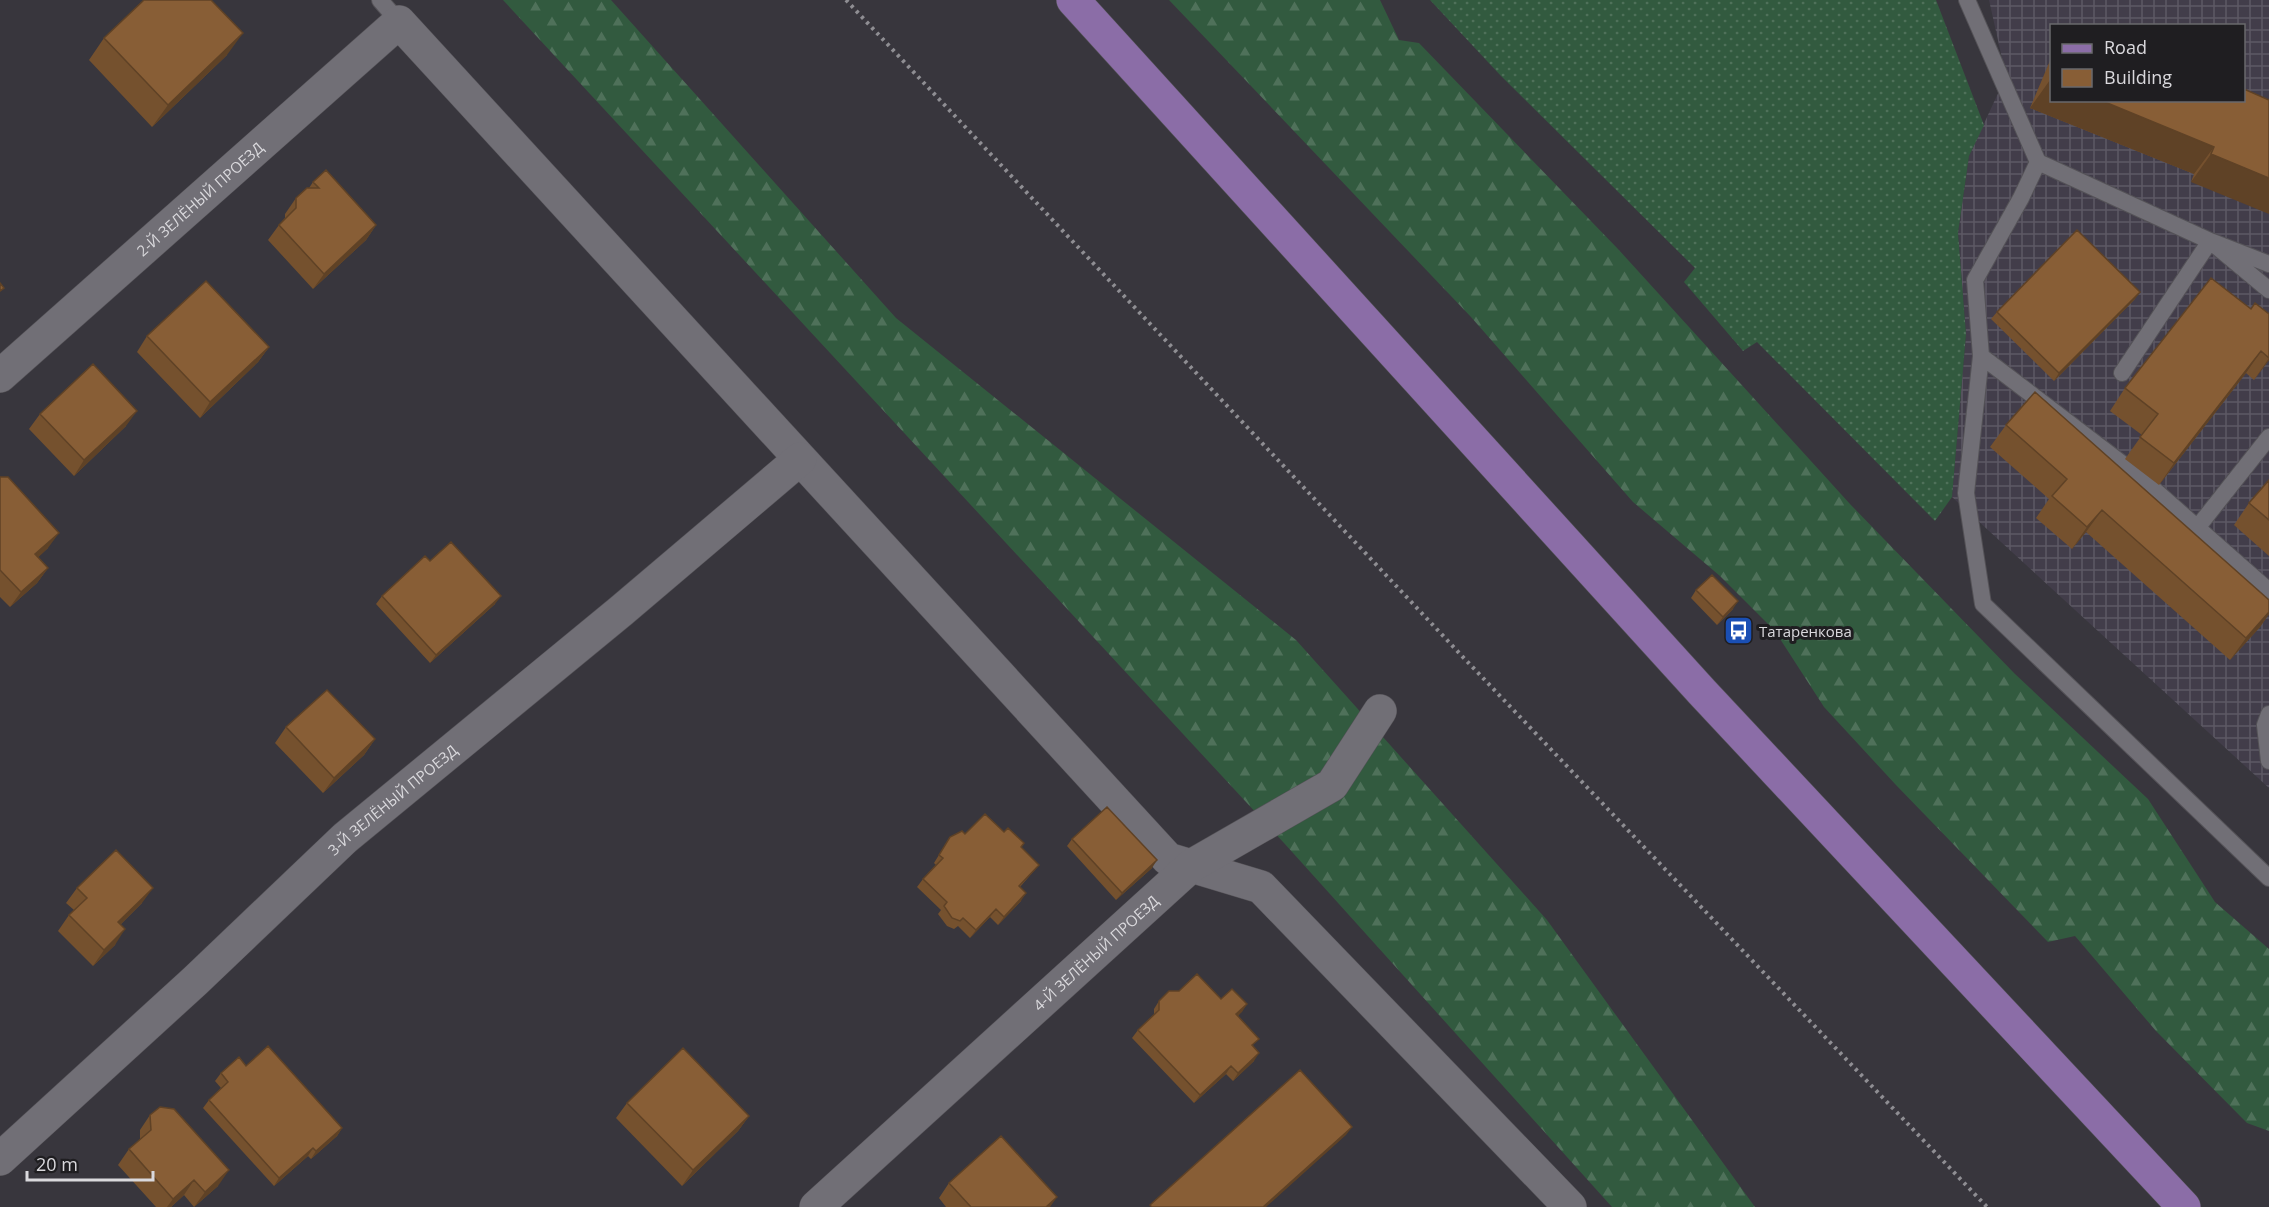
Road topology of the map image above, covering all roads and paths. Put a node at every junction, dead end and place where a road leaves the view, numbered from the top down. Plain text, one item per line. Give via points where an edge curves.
1 (846, 0) edge
2 (1073, 0) edge
3 (1967, 0) edge
4 (389, 11) edge
5 (2038, 162) junction
6 (2210, 241) junction
7 (2269, 264) edge
8 (2269, 290) edge
9 (1981, 356) junction
10 (2122, 373) dead end
11 (0, 376) edge
12 (2269, 437) edge
13 (800, 459) junction
14 (2197, 528) junction
15 (2269, 591) edge
16 (1380, 711) dead end
17 (2269, 714) edge
18 (2269, 760) edge
19 (1191, 866) junction
20 (2269, 878) edge
21 (0, 1159) edge
22 (816, 1207) edge
23 (1570, 1207) edge
24 (1987, 1207) edge
25 (2184, 1207) edge

1 - 24 path
2 - 25 main road via 1702,692
3 - 5 lane
4 - 11 street, 2-Й ЗЕЛЁНЫЙ ПРОЕЗД
4 - 13 street
5 - 6 lane
5 - 9 lane via 1975,280
6 - 7 lane
6 - 8 lane
6 - 10 lane
9 - 14 lane via 2141,478
9 - 20 lane via 1965,493 1983,604
12 - 14 lane
13 - 19 street via 1168,859
13 - 21 street, 3-Й ЗЕЛЁНЫЙ ПРОЕЗД via 345,838
14 - 15 lane
16 - 19 street, 4-Й ЗЕЛЁНЫЙ ПРОЕЗД via 1332,786
17 - 18 lane via 2265,724
19 - 22 street, 4-Й ЗЕЛЁНЫЙ ПРОЕЗД
19 - 23 street via 1261,887

